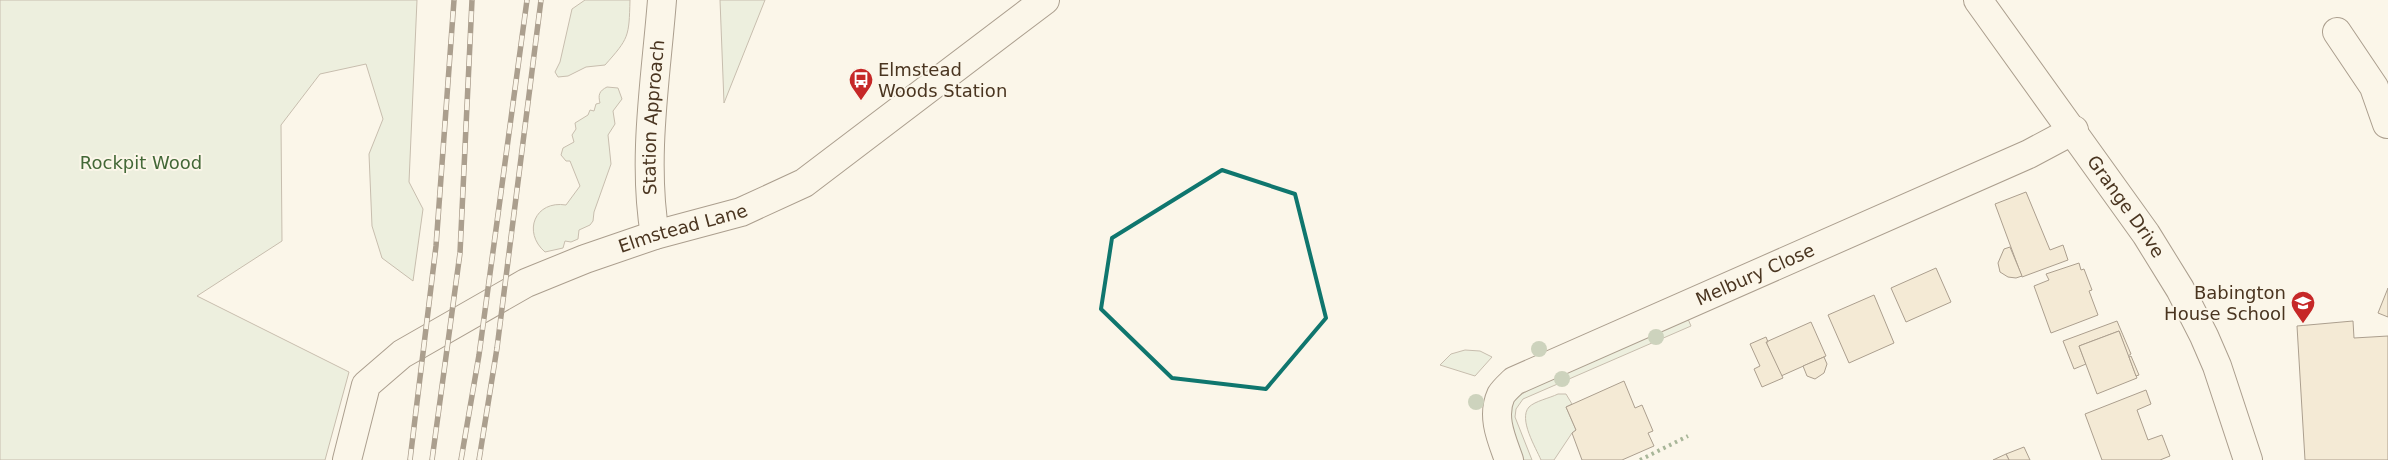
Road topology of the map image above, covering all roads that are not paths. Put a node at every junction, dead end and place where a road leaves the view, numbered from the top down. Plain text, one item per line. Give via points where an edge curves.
1 (662, 0) edge
2 (1045, 0) edge
3 (1978, 0) edge
4 (2337, 32) dead end
5 (2381, 83) edge
6 (2387, 124) edge
7 (2074, 130) junction
8 (655, 235) junction
9 (347, 460) edge
10 (1509, 460) edge
11 (2248, 460) edge

1 - 8 street, Station Approach via 651,134 650,210
2 - 8 street, Elmstead Lane via 804,183 741,212
3 - 7 street, Grange Drive
4 - 5 street
5 - 6 street
7 - 10 street, Melbury Close via 2029,154 1514,381 1501,395 1497,416
7 - 11 street, Grange Drive via 2146,234 2196,320 2217,366
8 - 9 street, Elmstead Lane via 526,283 402,354 366,385

